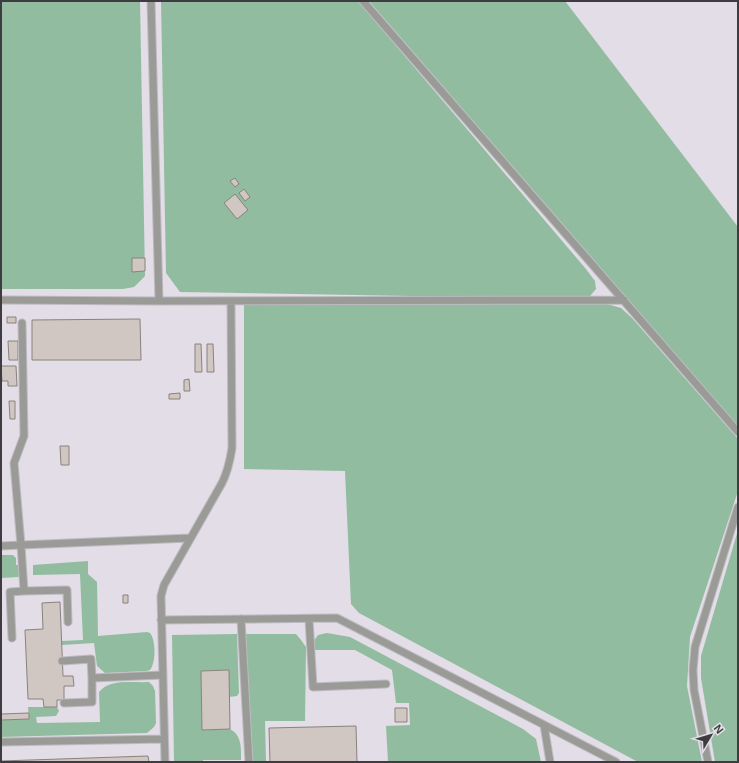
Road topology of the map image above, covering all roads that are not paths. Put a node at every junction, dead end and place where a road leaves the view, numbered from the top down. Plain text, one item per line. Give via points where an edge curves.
1 (151, 1) edge
2 (363, 1) edge
3 (1, 300) edge
4 (624, 300) junction
5 (159, 301) junction
6 (231, 301) junction
7 (22, 323) dead end
8 (738, 432) edge
9 (738, 507) edge
10 (190, 538) junction
11 (1, 546) edge
12 (22, 546) junction
13 (24, 591) junction
14 (241, 619) junction
15 (309, 619) junction
16 (161, 620) junction
17 (68, 622) dead end
18 (12, 638) dead end
19 (62, 661) dead end
20 (163, 675) junction
21 (92, 678) junction
22 (386, 684) dead end
23 (64, 703) dead end
24 (544, 725) junction
25 (164, 739) junction
26 (1, 742) edge
27 (165, 762) edge
28 (249, 762) edge
29 (550, 762) edge
30 (616, 762) edge
31 (708, 762) edge

1 - 5 lane
2 - 4 lane
3 - 5 lane
4 - 6 lane
4 - 8 lane
5 - 6 lane
6 - 10 lane via 230,464 225,478
7 - 12 lane via 24,436 14,463
9 - 31 lane via 695,647 694,690
10 - 12 lane
10 - 16 lane via 164,585 161,596
11 - 12 lane
12 - 13 lane
13 - 17 lane via 67,590
13 - 18 lane via 10,592
14 - 15 lane
14 - 16 lane
14 - 28 lane
15 - 22 lane via 312,687
15 - 24 lane via 338,618
16 - 20 lane
19 - 21 lane via 91,659
20 - 21 lane
20 - 25 lane
21 - 23 lane via 92,702
24 - 29 lane
24 - 30 lane
25 - 26 lane
25 - 27 lane

